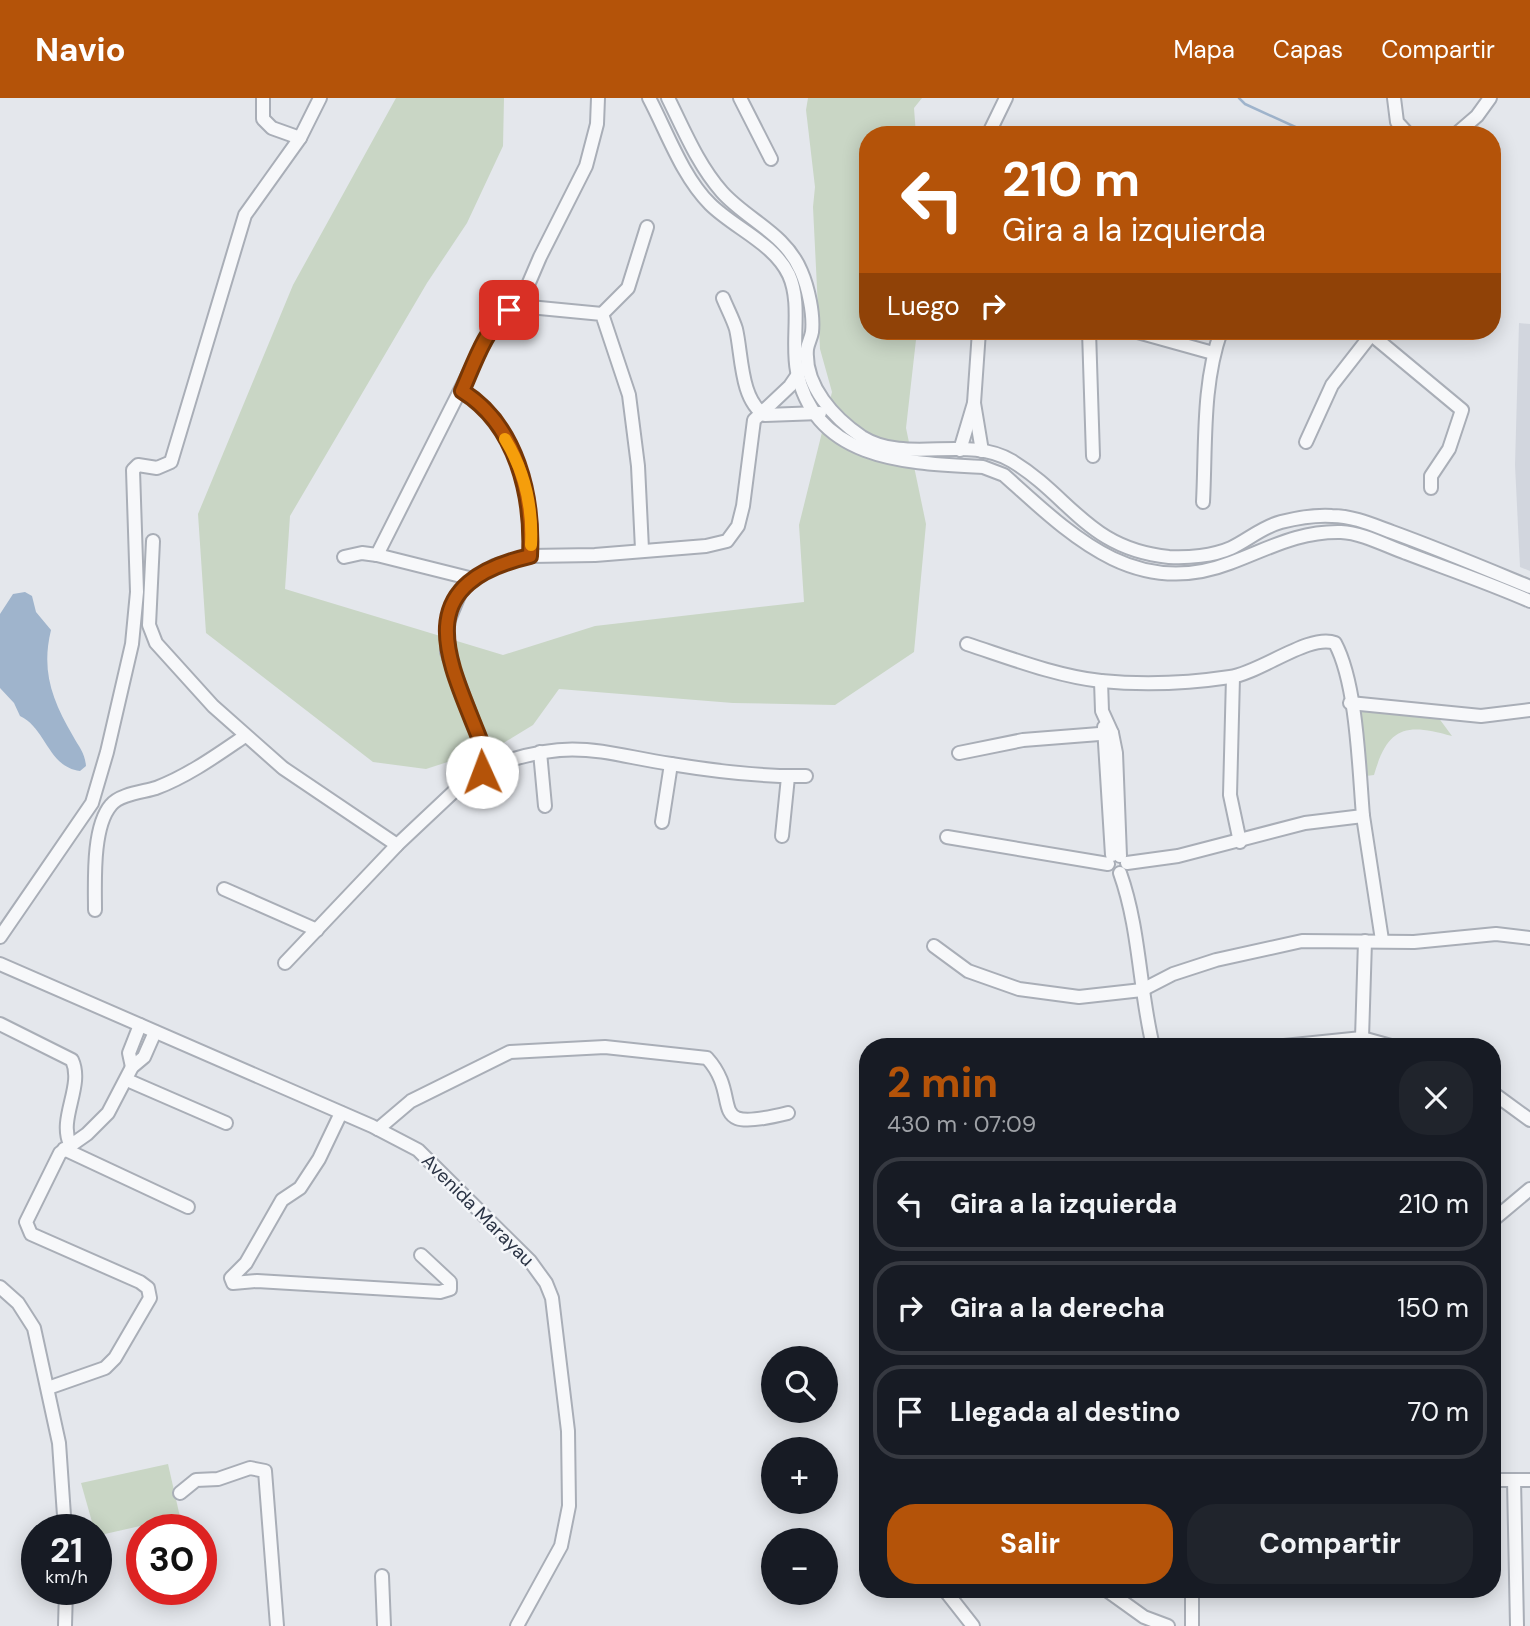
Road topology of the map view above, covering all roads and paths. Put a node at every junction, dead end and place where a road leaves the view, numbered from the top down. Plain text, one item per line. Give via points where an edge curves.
1 (263, 98) edge
2 (320, 98) edge
3 (598, 98) edge
4 (649, 98) edge
5 (668, 98) edge
6 (740, 98) edge
7 (1006, 98) edge
8 (1394, 98) edge
9 (1490, 98) edge
10 (992, 126) edge
11 (1401, 126) edge
12 (1465, 126) edge
13 (300, 138) junction
14 (771, 159) dead end
15 (647, 227) dead end
16 (723, 298) dead end
17 (519, 306) junction
18 (602, 314) junction
19 (978, 340) edge
20 (1089, 340) edge
21 (1166, 340) edge
22 (1218, 340) edge
23 (1364, 340) edge
24 (1377, 340) edge
25 (1213, 353) junction
26 (810, 364) junction
27 (797, 372) junction
28 (462, 391) junction
29 (974, 403) junction
30 (759, 412) junction
31 (831, 412) junction
32 (814, 414) junction
33 (1306, 442) dead end
34 (960, 450) junction
35 (982, 451) junction
36 (1093, 456) dead end
37 (1431, 488) dead end
38 (1056, 499) junction
39 (1203, 502) dead end
40 (1041, 510) junction
41 (1071, 511) junction
42 (1060, 525) junction
43 (1388, 531) junction
44 (153, 541) dead end
45 (1382, 544) junction
46 (642, 549) junction
47 (377, 555) junction
48 (344, 556) dead end
49 (530, 556) junction
50 (473, 579) junction
51 (1530, 587) edge
52 (1530, 601) edge
53 (967, 644) dead end
54 (1233, 677) junction
55 (1101, 681) junction
56 (1350, 703) junction
57 (1530, 710) edge
58 (1107, 730) junction
59 (245, 736) junction
60 (540, 752) junction
61 (958, 753) dead end
62 (487, 758) junction
63 (501, 763) junction
64 (671, 764) junction
65 (482, 772) junction
66 (806, 776) dead end
67 (788, 777) junction
68 (545, 806) dead end
69 (1363, 816) junction
70 (662, 822) dead end
71 (782, 836) dead end
72 (947, 837) dead end
73 (1241, 842) junction
74 (397, 845) junction
75 (1117, 862) junction
76 (224, 889) dead end
77 (95, 910) dead end
78 (317, 930) junction
79 (0, 937) edge
80 (1530, 938) edge
81 (1382, 940) junction
82 (1365, 941) junction
83 (934, 946) dead end
84 (285, 963) dead end
85 (0, 964) edge
86 (1142, 990) junction
87 (0, 1024) edge
88 (141, 1025) junction
89 (155, 1032) junction
90 (1151, 1038) edge
91 (1362, 1038) edge
92 (130, 1074) junction
93 (1501, 1099) edge
94 (341, 1113) junction
95 (788, 1113) dead end
96 (1530, 1120) edge
97 (226, 1123) dead end
98 (378, 1129) junction
99 (67, 1146) junction
100 (1530, 1189) edge
101 (188, 1207) dead end
102 (1501, 1213) edge
103 (421, 1255) dead end
104 (0, 1287) edge
105 (48, 1388) junction
106 (1501, 1480) edge
107 (1514, 1480) junction
108 (1530, 1480) edge
109 (180, 1493) dead end
110 (64, 1514) edge
111 (382, 1576) dead end
112 (951, 1598) edge
113 (1118, 1598) edge
114 (1192, 1598) edge
115 (66, 1605) edge
116 (65, 1626) edge
117 (277, 1626) edge
118 (384, 1626) edge
119 (517, 1626) edge
120 (973, 1626) edge
121 (1168, 1626) edge
122 (1192, 1626) edge
123 (1517, 1626) edge

1 - 13 street via 262,119 272,128
2 - 13 street
3 - 17 street via 597,124 586,166
4 - 27 street via 687,172 709,203 778,259 789,277
5 - 26 street via 710,178 796,260 807,289
6 - 14 street
7 - 10 street
8 - 11 street
9 - 12 street
13 - 79 street via 245,215 171,461 157,468 138,465 133,470 137,592 122,696 107,752 92,803
15 - 18 street via 628,288
16 - 30 street via 735,328 748,389
17 - 18 street
17 - 28 street via 499,318
18 - 46 street via 629,395
19 - 29 street
20 - 36 street
21 - 25 street
22 - 25 street
23 - 33 street via 1332,385
24 - 37 street via 1462,410 1449,449 1431,476
25 - 39 street
26 - 27 street
26 - 31 street via 815,385
27 - 30 street via 790,386
27 - 32 street
28 - 47 street
28 - 49 street via 491,416 517,460 532,521
29 - 34 street
29 - 35 street
30 - 32 street
30 - 46 street via 754,420 743,506 733,534 727,541 706,546
31 - 32 street
31 - 34 street via 862,436 885,446
32 - 40 street via 852,444 875,455 995,471
34 - 35 street
35 - 38 street via 1015,463
38 - 40 street
38 - 41 street
40 - 42 street
41 - 42 street
41 - 43 street via 1117,544 1170,557 1230,549 1269,526 1309,517 1334,515
42 - 45 street via 1115,562 1158,573 1211,571 1297,535 1343,532
43 - 45 street
43 - 51 street
44 - 59 street via 149,625 156,643
45 - 52 street
46 - 49 street
47 - 48 street
47 - 50 street
49 - 50 street via 494,566
50 - 62 street via 460,593 447,622 447,652
53 - 55 street
54 - 55 street
54 - 56 street via 1327,640 1335,643 1340,653
54 - 73 street via 1230,795
55 - 58 street
56 - 57 street via 1481,716
56 - 69 street
58 - 61 street
58 - 75 street via 1116,752
59 - 74 street via 283,768
59 - 77 street via 158,787 114,801 100,835
60 - 63 street
60 - 64 street via 587,748
60 - 68 street
62 - 63 street
62 - 65 street
63 - 65 street via 502,771 496,777
64 - 67 street
64 - 70 street
65 - 74 street via 464,782
66 - 67 street
67 - 71 street
69 - 73 street via 1305,823
69 - 81 street
72 - 75 street
73 - 75 street via 1178,856
74 - 78 street
75 - 86 street via 1128,894
76 - 78 street
78 - 84 street
80 - 81 street via 1496,934 1414,942
81 - 82 street
82 - 86 street via 1302,941 1270,947 1173,974
82 - 91 street
83 - 86 street via 968,971 1019,989 1079,997
85 - 88 street, Avenida Marayau
86 - 90 street
87 - 99 street via 72,1060 75,1072
88 - 89 street, Avenida Marayau
88 - 92 street via 129,1053
89 - 92 street
89 - 94 street, Avenida Marayau
92 - 97 street
92 - 99 street via 108,1114
93 - 96 street
94 - 98 street, Avenida Marayau
94 - 103 street via 319,1160 300,1188 282,1200 246,1263 231,1278 233,1283 450,1289 450,1282
95 - 98 street via 751,1122 735,1118 728,1111 719,1071 707,1058 605,1047 510,1052 411,1101
98 - 119 street, Avenida Marayau via 428,1159 539,1270 552,1298 568,1431 569,1506 561,1546
99 - 101 street
99 - 105 street via 26,1222 30,1234 140,1282 148,1287 150,1298 105,1368
100 - 102 street
104 - 105 street via 18,1303 34,1328
105 - 110 street via 59,1443
106 - 107 street
107 - 108 street
107 - 123 street
109 - 117 street via 196,1480 218,1479 250,1468 265,1471
111 - 118 street
112 - 120 street
113 - 121 street via 1144,1617
114 - 122 street
115 - 116 street

